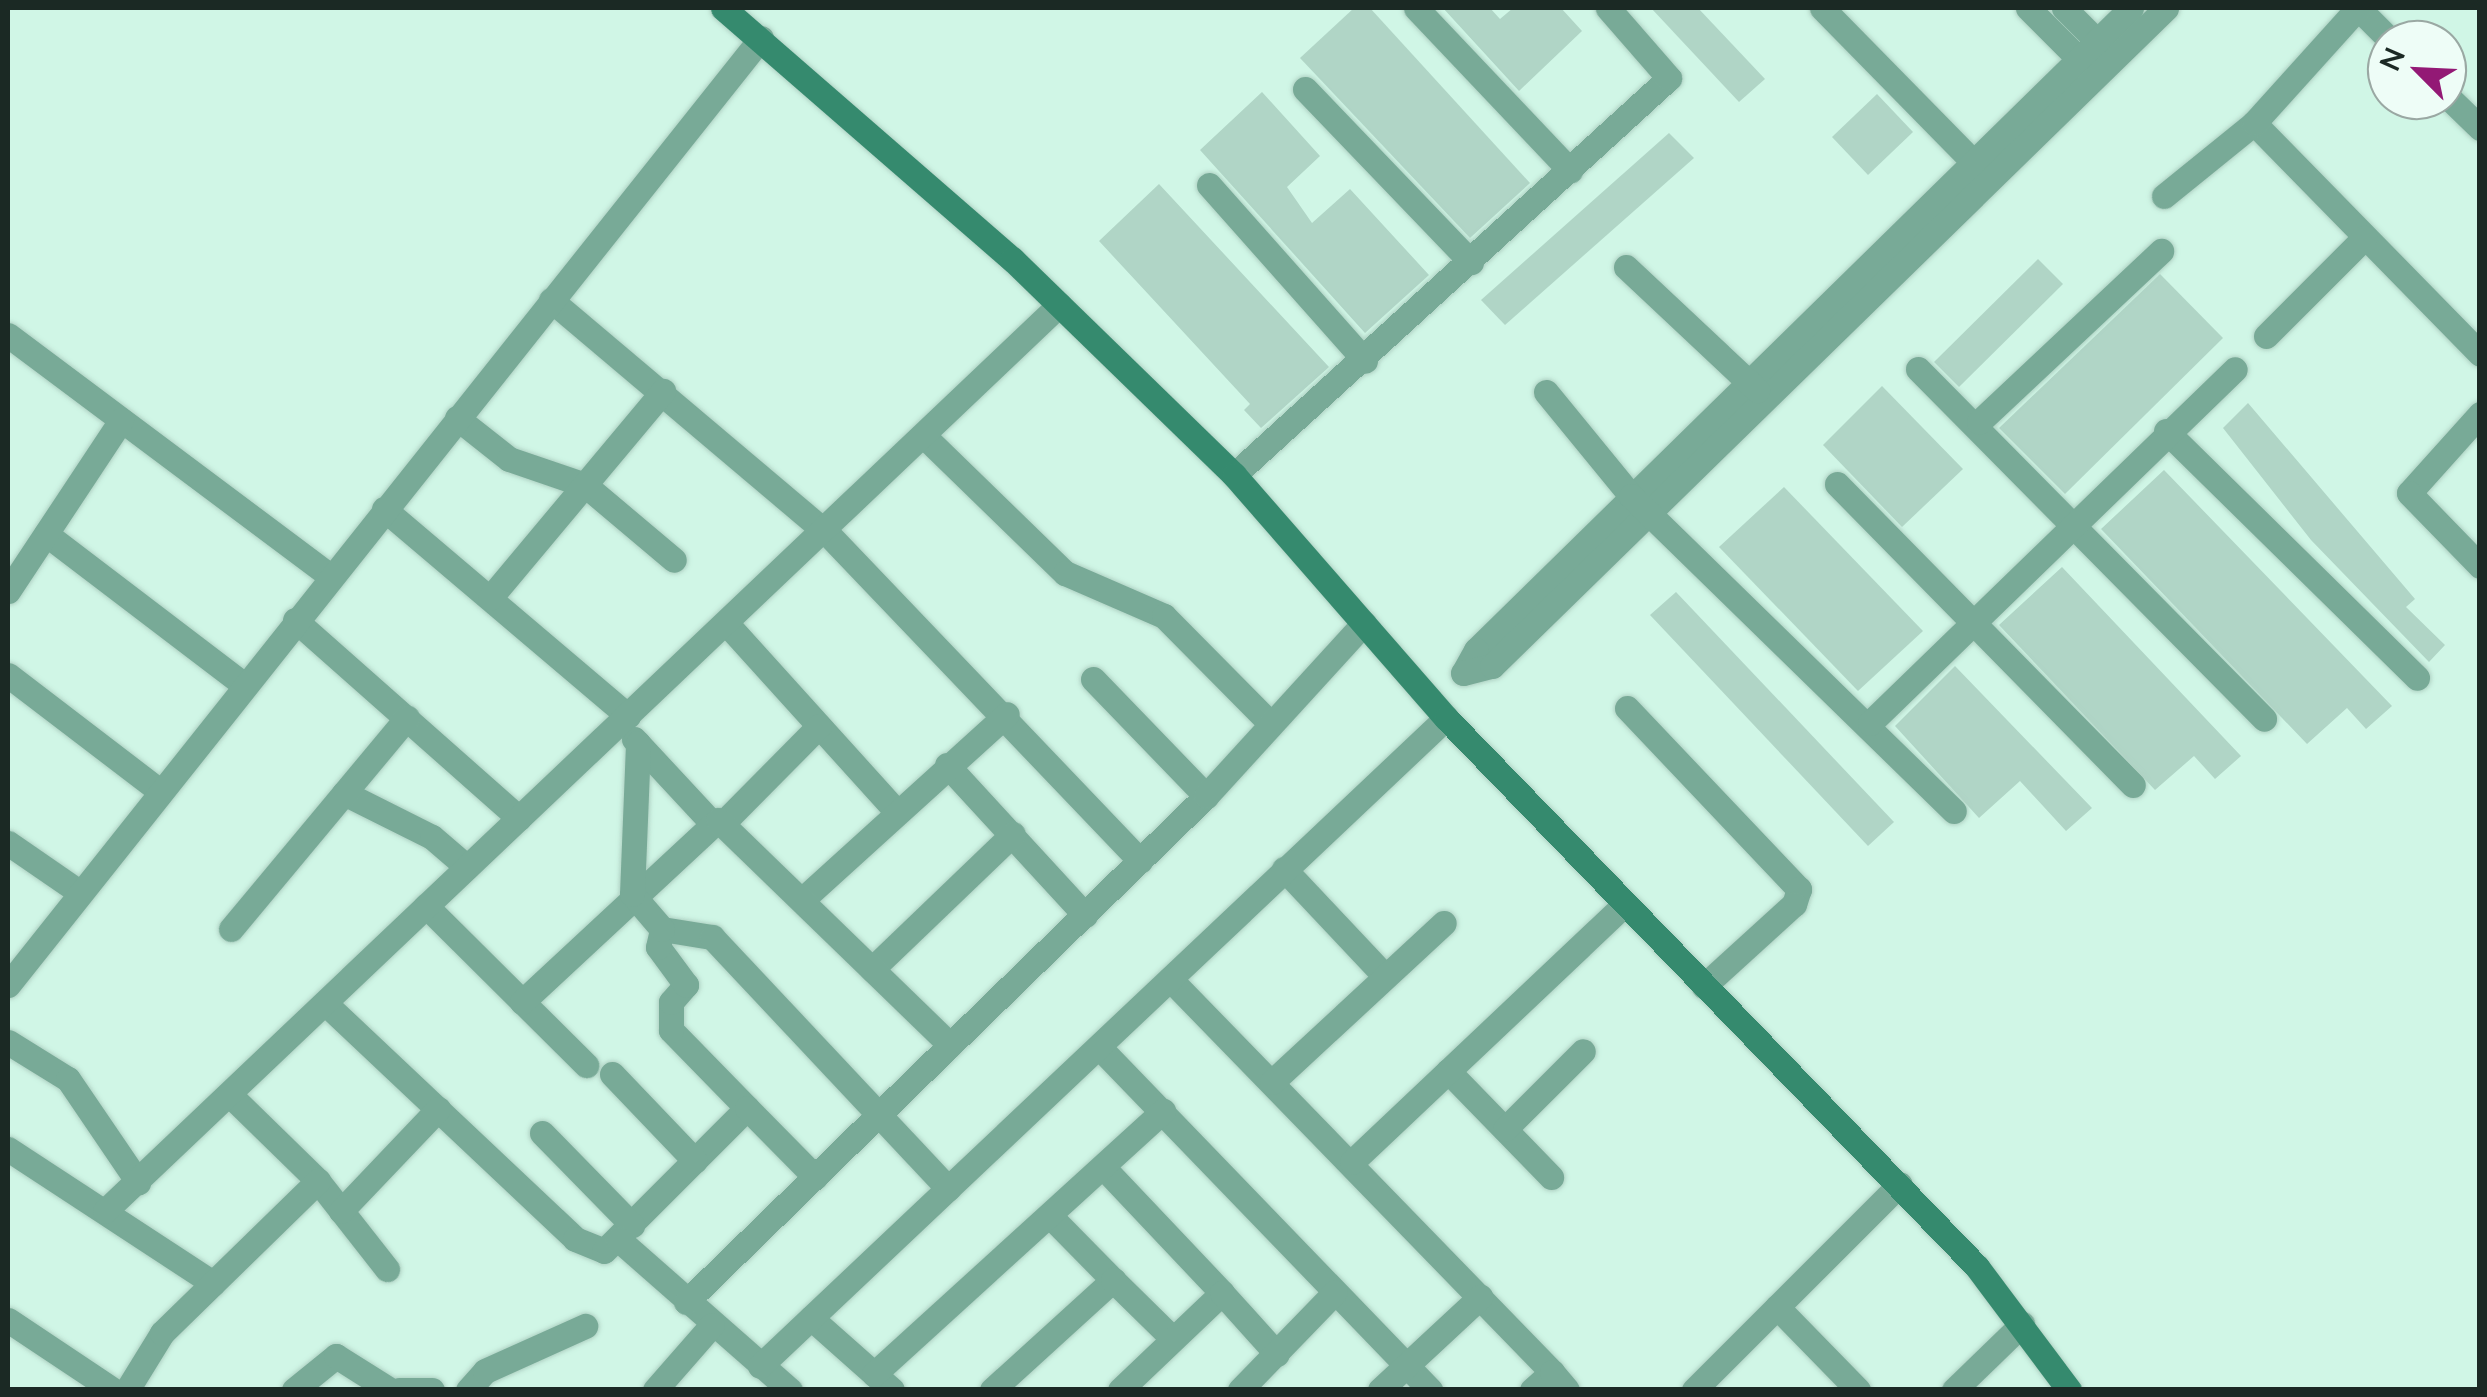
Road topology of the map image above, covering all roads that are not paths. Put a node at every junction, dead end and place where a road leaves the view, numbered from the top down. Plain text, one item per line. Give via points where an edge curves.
1 (722, 8) edge
2 (1416, 8) edge
3 (1608, 8) edge
4 (1822, 8) edge
5 (2028, 8) edge
6 (2064, 8) edge
7 (2130, 8) edge
8 (2166, 8) edge
9 (2358, 8) edge
10 (761, 38) junction
11 (2093, 54) junction
12 (1305, 89) dead end
13 (2254, 123) junction
14 (1570, 170) junction
15 (1983, 171) junction
16 (1210, 185) dead end
17 (2164, 196) dead end
18 (2364, 238) junction
19 (2161, 251) dead end
20 (1471, 262) junction
21 (1626, 267) dead end
22 (551, 300) junction
23 (1058, 305) junction
24 (8, 335) edge
25 (2266, 336) dead end
26 (2480, 354) edge
27 (1365, 361) junction
28 (2235, 368) dead end
29 (1918, 369) dead end
30 (1757, 390) junction
31 (663, 391) junction
32 (1546, 392) dead end
33 (2480, 414) edge
34 (457, 418) junction
35 (122, 420) junction
36 (1979, 422) junction
37 (2166, 431) junction
38 (926, 438) junction
39 (1234, 474) junction
40 (1837, 484) dead end
41 (585, 485) junction
42 (1631, 496) junction
43 (384, 509) junction
44 (1653, 514) junction
45 (2073, 522) junction
46 (46, 534) junction
47 (828, 534) junction
48 (674, 560) dead end
49 (2480, 566) edge
50 (330, 576) junction
51 (8, 592) edge
52 (490, 598) junction
53 (295, 620) junction
54 (1968, 620) junction
55 (1364, 623) junction
56 (727, 624) junction
57 (1462, 673) junction
58 (8, 674) edge
59 (1093, 678) dead end
60 (2417, 678) dead end
61 (243, 684) junction
62 (1429, 697) junction
63 (1627, 708) dead end
64 (1007, 714) junction
65 (407, 718) junction
66 (1446, 718) junction
67 (625, 719) junction
68 (2264, 719) dead end
69 (1267, 720) junction
70 (1870, 723) junction
71 (820, 726) junction
72 (638, 744) junction
73 (947, 765) junction
74 (2133, 785) dead end
75 (157, 789) junction
76 (344, 793) junction
77 (1206, 796) junction
78 (894, 810) junction
79 (1954, 810) dead end
80 (519, 818) junction
81 (718, 822) junction
82 (1013, 834) junction
83 (8, 843) edge
84 (1140, 860) junction
85 (467, 867) junction
86 (1284, 869) junction
87 (75, 889) junction
88 (632, 894) junction
89 (803, 899) junction
90 (1624, 905) junction
91 (426, 906) junction
92 (1084, 914) junction
93 (1444, 923) dead end
94 (231, 929) dead end
95 (662, 929) junction
96 (872, 969) junction
97 (1385, 976) junction
98 (1170, 979) junction
99 (1704, 986) junction
100 (8, 987) edge
101 (522, 1002) junction
102 (326, 1004) junction
103 (8, 1042) edge
104 (950, 1045) junction
105 (1100, 1047) junction
106 (1583, 1051) dead end
107 (586, 1065) dead end
108 (1448, 1071) junction
109 (612, 1074) dead end
110 (1272, 1082) junction
111 (232, 1097) junction
112 (747, 1108) junction
113 (438, 1109) junction
114 (1162, 1111) junction
115 (880, 1113) junction
116 (1505, 1129) junction
117 (542, 1133) dead end
118 (8, 1150) edge
119 (695, 1161) junction
120 (1352, 1162) junction
121 (1103, 1167) junction
122 (816, 1177) junction
123 (1551, 1177) dead end
124 (318, 1181) junction
125 (138, 1182) junction
126 (1900, 1184) junction
127 (948, 1188) junction
128 (341, 1211) junction
129 (105, 1212) junction
130 (1050, 1216) junction
131 (625, 1232) junction
132 (388, 1269) dead end
133 (1113, 1280) junction
134 (213, 1283) junction
135 (1335, 1292) junction
136 (1222, 1293) junction
137 (1480, 1297) junction
138 (686, 1302) junction
139 (1778, 1306) junction
140 (811, 1318) junction
141 (8, 1320) edge
142 (2022, 1324) junction
143 (712, 1325) junction
144 (585, 1326) dead end
145 (1172, 1338) junction
146 (1277, 1354) junction
147 (1406, 1364) junction
148 (760, 1366) junction
149 (883, 1381) edge
150 (1551, 1384) edge
151 (113, 1390) edge
152 (127, 1390) edge
153 (294, 1390) edge
154 (390, 1390) edge
155 (399, 1390) edge
156 (432, 1390) edge
157 (468, 1390) edge
158 (655, 1390) edge
159 (790, 1390) edge
160 (992, 1390) edge
161 (1120, 1390) edge
162 (1240, 1390) edge
163 (1380, 1390) edge
164 (1430, 1390) edge
165 (1694, 1390) edge
166 (1858, 1390) edge
167 (1954, 1390) edge
168 (2070, 1390) edge

1 - 10 street
2 - 14 street
3 - 14 street via 1670,78
4 - 15 street
5 - 11 street
6 - 11 street
7 - 11 street
8 - 11 street
9 - 13 street
10 - 22 street
10 - 23 street
11 - 15 street
12 - 20 street
13 - 17 street
13 - 18 street
14 - 20 street
15 - 30 street
16 - 27 street
18 - 25 street
18 - 26 street
19 - 36 street
20 - 27 street
21 - 30 street
22 - 31 street
22 - 34 street
23 - 38 street
23 - 39 street
24 - 35 street
27 - 39 street
28 - 37 street
29 - 36 street
30 - 42 street
30 - 44 street
31 - 41 street
31 - 47 street
32 - 42 street
33 - 49 street via 2409,492
34 - 41 street via 509,459
34 - 43 street
35 - 46 street
35 - 50 street
36 - 45 street
37 - 45 street
37 - 60 street
38 - 47 street
38 - 69 street via 1065,574 1164,616
39 - 55 street
40 - 54 street
41 - 48 street
41 - 52 street
42 - 44 street
42 - 57 street
43 - 50 street
43 - 52 street
44 - 57 street via 1492,666
44 - 70 street
45 - 54 street
45 - 68 street
46 - 51 street
46 - 61 street
47 - 56 street
47 - 64 street
50 - 53 street
52 - 67 street
53 - 61 street
53 - 65 street
54 - 70 street
54 - 74 street
55 - 62 street
55 - 69 street
56 - 67 street
56 - 71 street
57 - 62 street
58 - 75 street
59 - 77 street
61 - 75 street
62 - 66 street
63 - 99 street via 1798,889 1794,904
64 - 73 street
64 - 84 street
65 - 76 street
65 - 80 street
66 - 86 street
66 - 90 street
67 - 72 street
67 - 80 street
69 - 77 street
70 - 79 street
71 - 78 street
71 - 81 street
72 - 81 street
72 - 88 street
73 - 78 street
73 - 82 street
75 - 87 street
76 - 85 street via 432,837
76 - 94 street
77 - 84 street
78 - 89 street
80 - 85 street
81 - 88 street
81 - 89 street
82 - 92 street
82 - 96 street
83 - 87 street
84 - 92 street
85 - 91 street
86 - 97 street
86 - 98 street
87 - 100 street
88 - 95 street
88 - 101 street
89 - 96 street
90 - 99 street
90 - 108 street
91 - 101 street
91 - 102 street
92 - 104 street
93 - 97 street
95 - 112 street via 658,947 686,985 671,1002 672,1030
95 - 115 street via 712,937
96 - 104 street
97 - 110 street
98 - 105 street
98 - 110 street
99 - 126 street
101 - 107 street
102 - 111 street
102 - 113 street
103 - 125 street via 68,1079
104 - 115 street
105 - 114 street
105 - 127 street
106 - 116 street
108 - 116 street
108 - 120 street
109 - 119 street
110 - 120 street
111 - 124 street
111 - 125 street
112 - 119 street
112 - 122 street
113 - 128 street
113 - 131 street via 575,1239 604,1251
114 - 121 street
114 - 135 street
115 - 122 street
115 - 127 street
116 - 123 street
117 - 131 street
118 - 129 street
119 - 131 street
120 - 137 street
121 - 130 street
121 - 136 street
122 - 138 street
124 - 128 street
124 - 134 street
125 - 129 street
126 - 139 street
126 - 142 street
127 - 140 street
128 - 132 street
129 - 134 street
130 - 133 street
130 - 149 street
131 - 138 street
133 - 145 street
133 - 160 street
134 - 152 street via 162,1333
135 - 146 street
135 - 147 street
136 - 145 street
136 - 146 street
137 - 147 street
137 - 150 street
138 - 143 street
139 - 165 street
139 - 166 street
140 - 148 street
140 - 149 street
141 - 151 street
142 - 167 street
142 - 168 street
143 - 148 street
143 - 158 street
144 - 157 street via 485,1372
145 - 161 street
146 - 162 street
147 - 163 street
147 - 164 street
148 - 159 street
153 - 154 street via 336,1356
155 - 156 street

